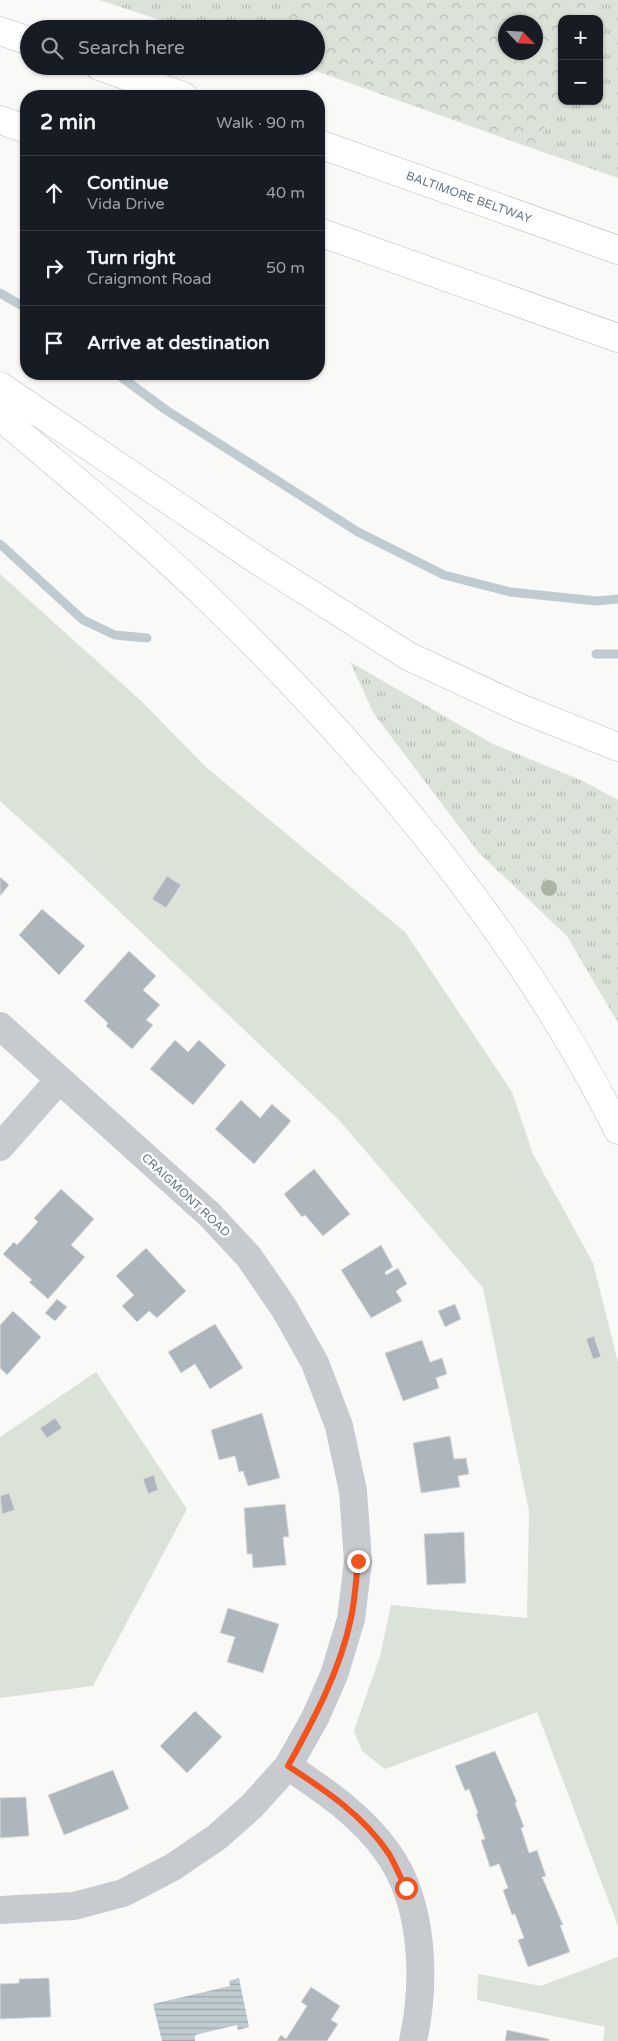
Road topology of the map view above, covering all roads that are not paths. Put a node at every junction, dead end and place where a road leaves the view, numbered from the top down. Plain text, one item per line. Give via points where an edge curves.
1 (0, 31) edge
2 (20, 38) edge
3 (124, 75) edge
4 (166, 90) edge
5 (0, 120) edge
6 (20, 127) edge
7 (325, 146) edge
8 (325, 234) edge
9 (618, 250) edge
10 (618, 338) edge
11 (0, 386) edge
12 (0, 416) edge
13 (618, 747) edge
14 (0, 1026) edge
15 (59, 1080) junction
16 (618, 1130) edge
17 (0, 1147) edge
18 (288, 1766) junction
19 (0, 1910) edge
20 (413, 2041) edge

1 - 2 highway
3 - 4 highway
5 - 6 highway
7 - 9 highway, BALTIMORE BELTWAY
8 - 10 highway
11 - 13 highway via 257,560 408,656 520,708
12 - 16 highway via 221,610 339,734 465,886 533,984 599,1092
14 - 15 street, CRAIGMONT ROAD
15 - 17 street
15 - 18 street, CRAIGMONT ROAD via 210,1215 249,1257 284,1308 315,1363 339,1426 353,1491 358,1561 351,1619 334,1675
18 - 19 street, CRAIGMONT ROAD via 252,1806 217,1837 173,1867 123,1894 74,1906
18 - 20 street via 334,1796 361,1821 388,1853 406,1888 418,1933 421,1977

